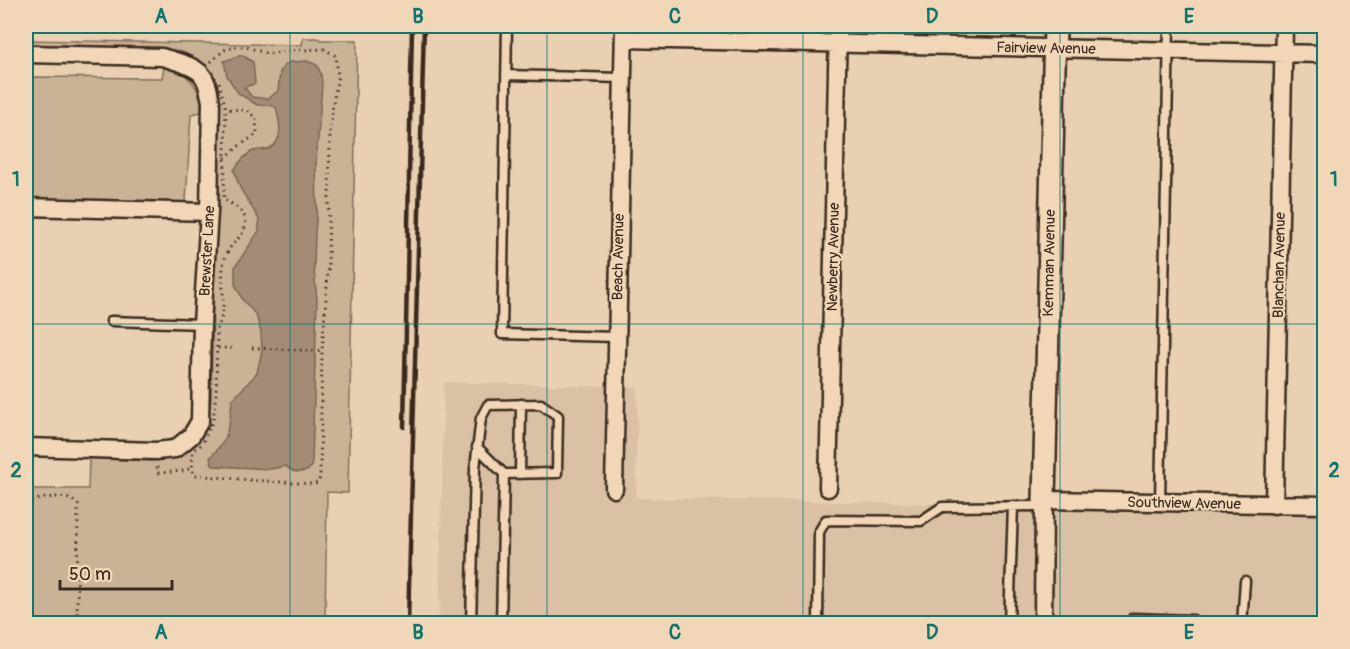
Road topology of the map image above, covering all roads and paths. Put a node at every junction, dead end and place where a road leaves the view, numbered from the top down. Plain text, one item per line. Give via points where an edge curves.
1 (507, 26) edge
2 (838, 26) edge
3 (1055, 26) edge
4 (1169, 26) edge
5 (1284, 26) edge
6 (624, 32) edge
7 (837, 44) junction
8 (1054, 48) junction
9 (1169, 51) junction
10 (1283, 53) junction
11 (26, 54) edge
12 (1324, 54) edge
13 (506, 75) junction
14 (622, 78) junction
15 (226, 109) junction
16 (225, 158) junction
17 (26, 207) edge
18 (209, 212) junction
19 (111, 321) dead end
20 (202, 324) junction
21 (616, 337) junction
22 (217, 348) junction
23 (236, 348) dead end
24 (252, 348) dead end
25 (322, 351) junction
26 (521, 404) junction
27 (26, 447) edge
28 (477, 447) junction
29 (192, 468) junction
30 (158, 473) dead end
31 (504, 474) junction
32 (520, 474) junction
33 (828, 488) dead end
34 (614, 489) dead end
35 (26, 502) edge
36 (1044, 503) junction
37 (1160, 503) junction
38 (1274, 505) junction
39 (1324, 505) edge
40 (1013, 506) junction
41 (1245, 581) dead end
42 (77, 624) edge
43 (471, 624) edge
44 (501, 624) edge
45 (818, 624) edge
46 (1009, 624) edge
47 (1043, 624) edge
48 (1132, 624) edge
49 (1193, 624) edge
50 (1242, 624) edge

1 - 13 lane
2 - 7 street, Newberry Avenue
3 - 8 street, Kemman Avenue
4 - 9 lane
5 - 10 street, Blanchan Avenue
6 - 7 street, Fairview Avenue
6 - 14 street, Beach Avenue
7 - 8 street, Fairview Avenue
7 - 33 street, Newberry Avenue
8 - 9 street, Fairview Avenue
8 - 36 street, Kemman Avenue
9 - 10 street, Fairview Avenue
9 - 37 lane
10 - 12 street, Fairview Avenue
10 - 38 street, Blanchan Avenue
11 - 18 street, Brewster Lane via 162,57 201,74 211,102
13 - 14 lane
13 - 21 lane via 502,334
14 - 21 street, Beach Avenue
15 - 16 path
15 - 16 path via 246,110 256,118 257,134
15 - 25 path via 219,82 205,67 224,50 247,47 268,54 324,49 336,56
16 - 22 path via 224,199 238,208 244,218 244,229 222,266 224,296
17 - 18 street
18 - 20 street, Brewster Lane
19 - 20 lane
20 - 27 street, Brewster Lane via 200,422 175,449
21 - 34 street, Beach Avenue
22 - 23 path
22 - 29 path via 213,420 202,444 193,451
24 - 25 path
25 - 29 path via 318,483 194,475
26 - 28 lane via 488,405 481,418
26 - 32 lane
26 - 32 lane via 541,404 558,416 557,473
28 - 31 lane
28 - 43 lane
29 - 30 path
31 - 32 lane
31 - 44 lane
35 - 42 path via 63,497 78,505
36 - 37 street, Southview Avenue
36 - 40 lane
36 - 47 street
37 - 38 street, Southview Avenue
38 - 39 street, Southview Avenue
40 - 45 lane via 942,507 921,521 825,520 819,532
40 - 46 lane
41 - 50 lane
48 - 49 lane via 1132,618 1193,620

